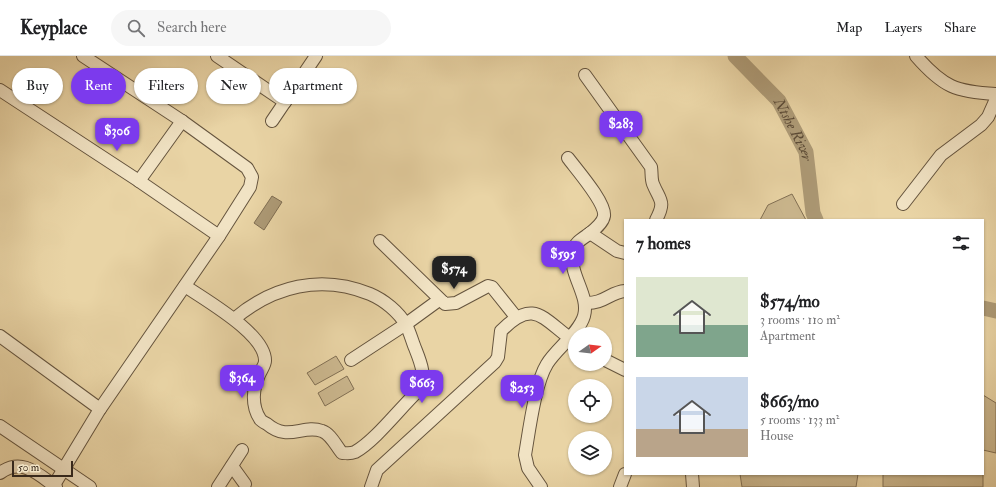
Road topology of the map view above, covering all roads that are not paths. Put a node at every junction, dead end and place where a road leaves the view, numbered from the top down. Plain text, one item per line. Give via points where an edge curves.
1 (83, 56) edge
2 (217, 56) edge
3 (316, 56) edge
4 (916, 56) edge
5 (308, 68) edge
6 (585, 75) dead end
7 (0, 90) edge
8 (269, 91) edge
9 (996, 94) edge
10 (996, 99) edge
11 (284, 104) edge
12 (182, 121) junction
13 (272, 121) dead end
14 (568, 158) dead end
15 (139, 181) junction
16 (903, 204) dead end
17 (657, 219) edge
18 (590, 233) junction
19 (219, 236) junction
20 (380, 241) dead end
21 (624, 253) edge
22 (185, 286) junction
23 (624, 291) edge
24 (439, 300) junction
25 (585, 303) junction
26 (516, 317) junction
27 (234, 319) junction
28 (406, 324) junction
29 (579, 327) edge
30 (0, 336) edge
31 (568, 337) edge
32 (568, 344) edge
33 (351, 360) dead end
34 (612, 364) edge
35 (624, 370) edge
36 (100, 409) junction
37 (0, 426) edge
38 (242, 450) dead end
39 (232, 466) junction
40 (64, 469) junction
41 (0, 473) edge
42 (625, 475) edge
43 (692, 475) edge
44 (245, 484) dead end
45 (55, 486) edge
46 (90, 487) edge
47 (218, 487) edge
48 (371, 487) edge
49 (540, 487) edge
50 (620, 487) edge
51 (693, 487) edge

1 - 12 street
2 - 8 street
3 - 5 street
4 - 9 street via 940,80 951,87 961,91
6 - 17 street via 651,167 653,184 662,201
7 - 15 street
10 - 16 street via 988,117 981,125 941,155
11 - 13 street
12 - 15 street
12 - 19 street via 247,168 252,177 250,187
14 - 18 street via 603,206 601,223
15 - 19 street
18 - 21 street via 617,251
18 - 25 street via 581,239 573,251 573,268
19 - 22 street
20 - 24 street
22 - 27 street
22 - 36 street
23 - 25 street via 594,304
24 - 26 street via 450,305 492,286
24 - 28 street
25 - 29 street via 584,316
26 - 31 street via 527,313 544,317
26 - 48 street via 501,331 495,362 377,470
27 - 28 street via 263,298 290,288 312,284 338,284 380,298
27 - 28 street via 264,352 265,362 254,387 254,400 260,419 271,428 288,434 322,431 342,453 350,454 379,431 422,385 422,367
28 - 33 street
30 - 36 street
32 - 49 street via 546,365 540,377 525,455 528,468
34 - 35 street
36 - 40 street
37 - 40 street
38 - 39 street
39 - 44 street
39 - 47 street
40 - 45 street
40 - 46 street
41 - 45 street via 13,466 26,467
42 - 50 street
43 - 51 street

